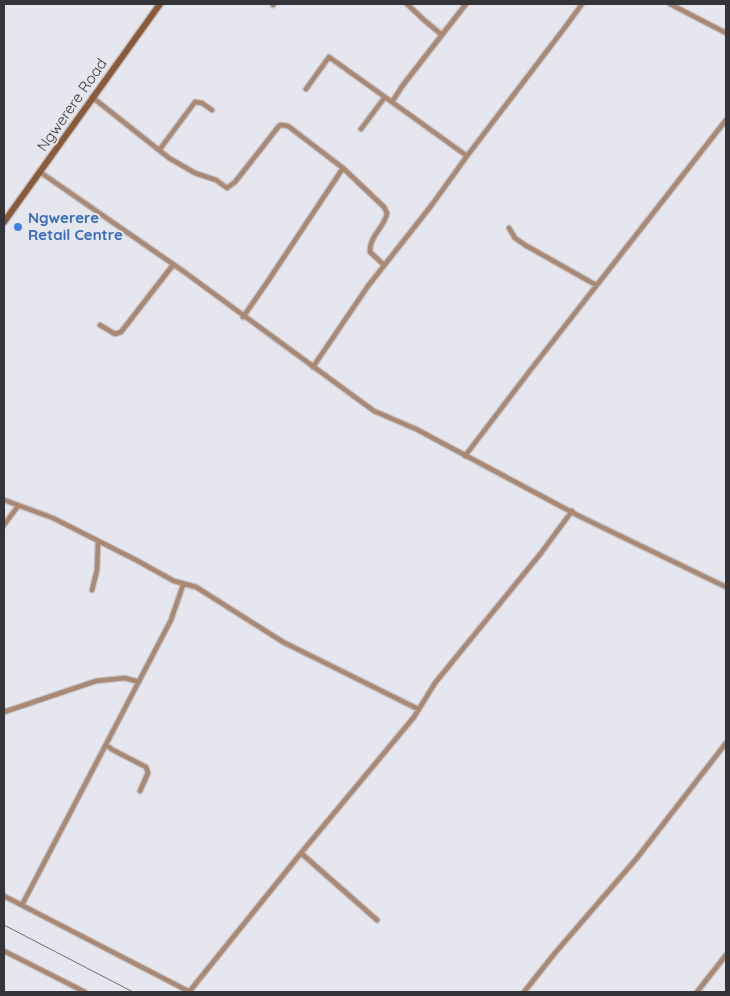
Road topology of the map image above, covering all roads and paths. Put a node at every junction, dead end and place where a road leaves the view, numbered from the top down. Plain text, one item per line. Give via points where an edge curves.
1 (160, 4) edge
2 (407, 4) edge
3 (466, 4) edge
4 (582, 4) edge
5 (670, 4) edge
6 (726, 33) edge
7 (442, 34) junction
8 (306, 89) dead end
9 (92, 97) junction
10 (385, 98) junction
11 (392, 102) junction
12 (212, 110) dead end
13 (726, 120) edge
14 (361, 129) dead end
15 (161, 151) junction
16 (467, 156) junction
17 (343, 168) junction
18 (40, 172) junction
19 (4, 222) edge
20 (509, 228) dead end
21 (173, 265) junction
22 (384, 265) junction
23 (596, 285) junction
24 (243, 317) junction
25 (100, 325) dead end
26 (313, 367) junction
27 (465, 456) junction
28 (4, 500) edge
29 (18, 506) junction
30 (572, 511) junction
31 (4, 525) edge
32 (98, 541) junction
33 (183, 585) junction
34 (726, 587) edge
35 (92, 590) dead end
36 (139, 682) junction
37 (418, 709) junction
38 (4, 712) edge
39 (726, 743) edge
40 (106, 745) junction
41 (140, 791) dead end
42 (301, 853) junction
43 (4, 896) edge
44 (22, 905) junction
45 (377, 920) dead end
46 (4, 950) edge
47 (726, 955) edge
48 (85, 992) edge
49 (190, 992) edge
50 (524, 992) edge
51 (697, 992) edge

1 - 9 main road, Ngwerere Road
2 - 7 street
3 - 7 street
4 - 16 street
5 - 6 street
7 - 11 street
8 - 10 street via 330,57
9 - 15 street
9 - 18 main road, Ngwerere Road
10 - 11 street
10 - 14 street
11 - 16 street
12 - 15 street via 195,102
13 - 23 street
15 - 17 street via 185,168 227,188 281,125 302,135
16 - 22 street
17 - 22 street via 387,212 370,246 370,252
17 - 24 street
18 - 19 main road, Ngwerere Road
18 - 21 street
20 - 23 street via 525,245
21 - 24 street
21 - 25 street via 122,332 115,334
22 - 26 street
23 - 27 street
24 - 26 street
26 - 27 street via 374,411
27 - 30 street
28 - 29 street
29 - 31 street
29 - 32 street via 52,518
30 - 34 street
30 - 37 street
32 - 33 street
32 - 35 street via 97,570
33 - 36 street via 174,614
33 - 37 street via 196,587 283,642
36 - 38 street via 125,678 96,680
36 - 40 street
37 - 42 street via 405,729
39 - 50 street via 637,858
40 - 41 street via 146,767 148,773
40 - 44 street
42 - 45 street
42 - 49 street
43 - 44 street
44 - 49 street
46 - 48 street
47 - 51 street

